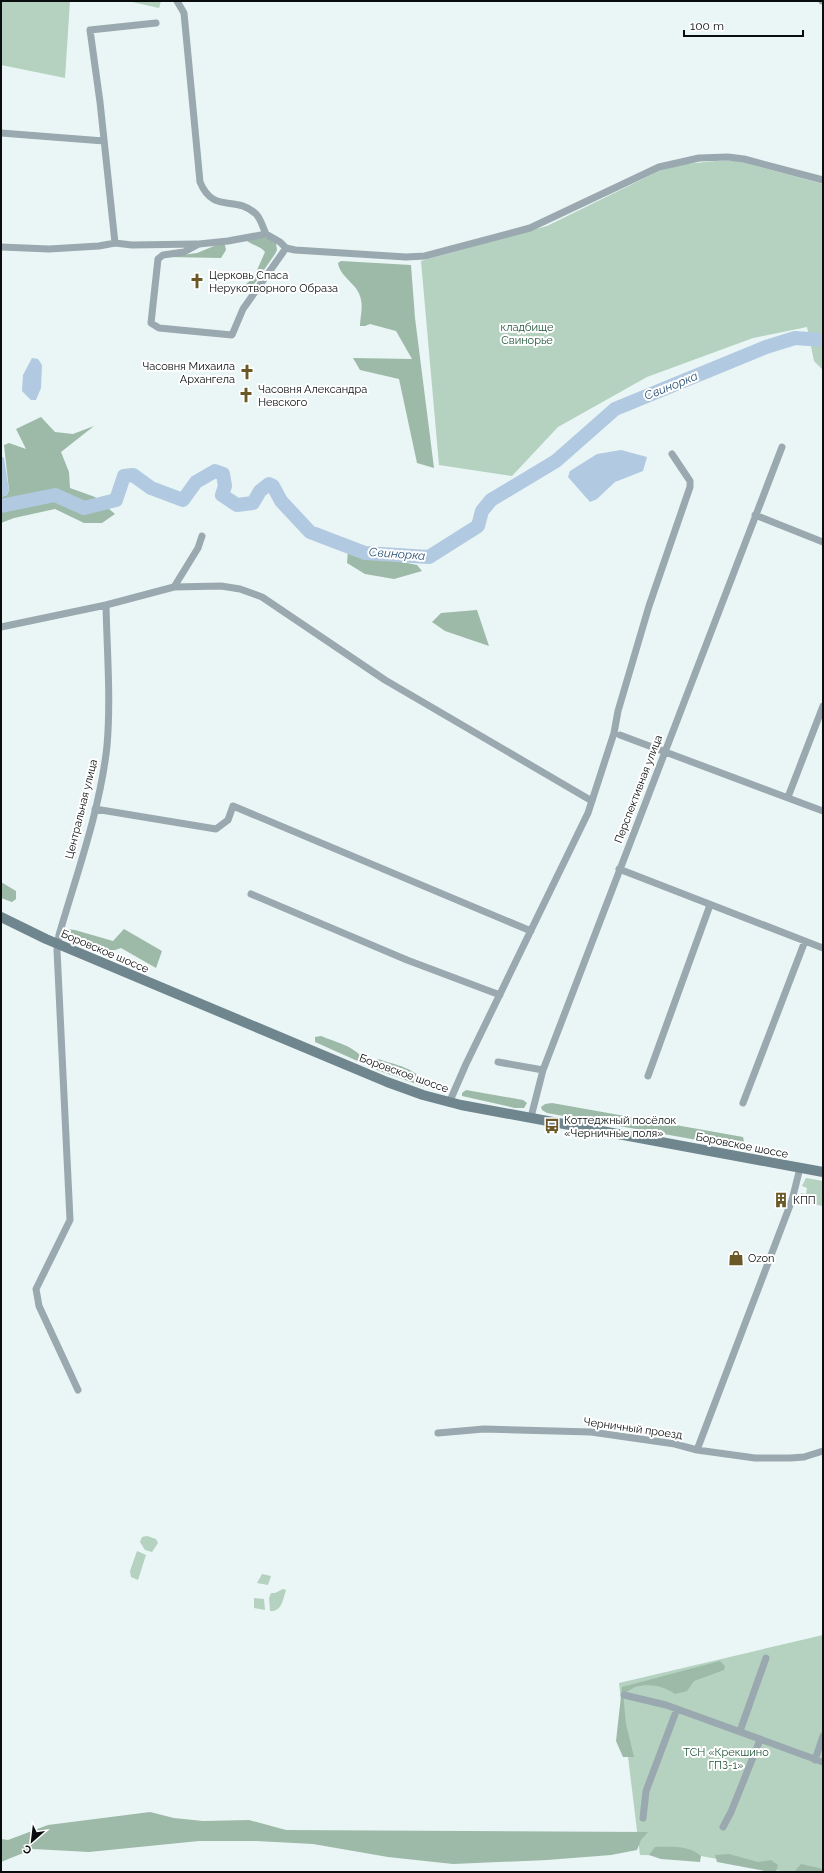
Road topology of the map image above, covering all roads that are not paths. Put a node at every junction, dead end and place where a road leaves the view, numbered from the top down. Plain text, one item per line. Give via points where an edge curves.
1 (177, 1) edge
2 (156, 23) dead end
3 (1, 133) edge
4 (104, 141) junction
5 (823, 180) edge
6 (266, 234) junction
7 (115, 243) junction
8 (199, 244) junction
9 (1, 247) edge
10 (286, 248) junction
11 (782, 447) dead end
12 (672, 454) dead end
13 (755, 515) junction
14 (202, 536) dead end
15 (823, 542) edge
16 (174, 587) junction
17 (106, 605) junction
18 (1, 627) edge
19 (823, 706) edge
20 (620, 735) dead end
21 (664, 752) junction
22 (788, 798) junction
23 (592, 801) junction
24 (95, 809) junction
25 (823, 811) edge
26 (619, 869) junction
27 (251, 894) dead end
28 (710, 905) junction
29 (1, 917) edge
30 (531, 931) junction
31 (805, 941) junction
32 (58, 944) junction
33 (823, 948) edge
34 (500, 995) junction
35 (498, 1062) dead end
36 (543, 1070) junction
37 (648, 1076) dead end
38 (449, 1103) junction
39 (743, 1103) dead end
40 (531, 1117) junction
41 (800, 1168) junction
42 (823, 1172) edge
43 (78, 1390) dead end
44 (438, 1433) dead end
45 (697, 1450) junction
46 (823, 1451) edge
47 (766, 1658) dead end
48 (624, 1695) dead end
49 (677, 1709) junction
50 (740, 1731) junction
51 (823, 1736) edge
52 (760, 1740) junction
53 (815, 1760) junction
54 (823, 1762) edge
55 (642, 1818) dead end
56 (723, 1827) dead end

1 - 6 street via 184,13 200,182 204,192 218,203 248,208 257,215
2 - 4 street via 90,30
3 - 4 street
4 - 7 street
5 - 10 street via 744,159 699,158 659,167 535,226 425,256 406,257
6 - 8 street
6 - 10 street
7 - 8 street
7 - 9 street via 48,249
8 - 10 street via 184,252 163,255 158,259 151,322 159,328 232,334 243,309
11 - 13 street, Перспективная улица
12 - 23 street via 690,481 690,487 649,606 614,733
13 - 15 street
13 - 21 street, Перспективная улица
14 - 16 street via 198,548
16 - 17 street
16 - 23 street via 221,586 240,589 262,597 385,680
17 - 18 street
17 - 24 street, Центральная улица via 107,744
19 - 22 street
20 - 21 street
21 - 22 street
21 - 26 street, Перспективная улица
22 - 25 street
23 - 30 street
24 - 30 street via 216,829 228,820 233,806
24 - 32 street, Центральная улица
26 - 28 street
26 - 36 street, Перспективная улица
27 - 34 street via 407,960
28 - 31 street
28 - 37 street
29 - 32 main road, Боровское шоссе
30 - 34 street
31 - 33 street
31 - 39 street
32 - 38 main road, Боровское шоссе via 387,1082
32 - 43 street, Центральная улица via 70,1220 36,1289 39,1306
34 - 38 street
35 - 36 street
36 - 40 street, Перспективная улица
38 - 40 main road, Боровское шоссе
40 - 41 main road, Боровское шоссе
41 - 42 main road, Боровское шоссе
41 - 45 street via 792,1200
44 - 45 street, Черничный проезд via 484,1429 591,1432 675,1444
45 - 46 street, Черничный проезд via 755,1458 804,1457
47 - 50 street
48 - 49 street
49 - 50 street
49 - 55 street via 646,1791
50 - 52 street
51 - 53 street
52 - 53 street
52 - 56 street
53 - 54 street

